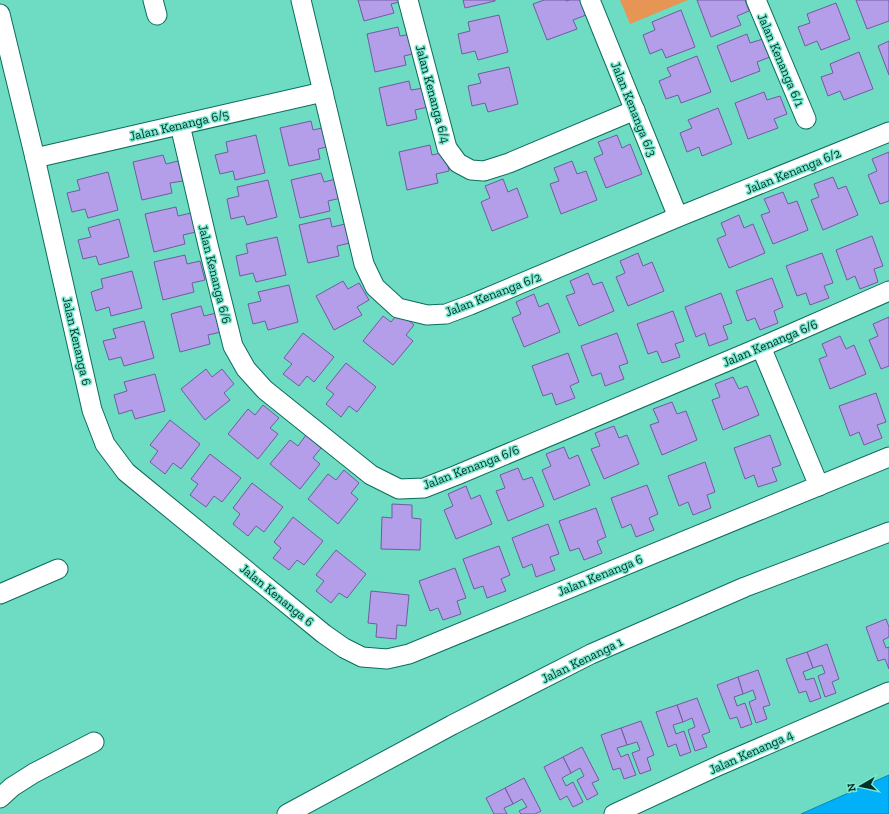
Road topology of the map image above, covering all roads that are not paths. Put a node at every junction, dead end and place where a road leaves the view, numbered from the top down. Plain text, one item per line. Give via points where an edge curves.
1 (301, 0) edge
2 (408, 0) edge
3 (590, 0) edge
4 (756, 0) edge
5 (0, 14) edge
6 (322, 92) junction
7 (635, 110) junction
8 (806, 119) dead end
9 (180, 125) junction
10 (889, 132) edge
11 (35, 158) junction
12 (678, 217) junction
13 (889, 291) edge
14 (761, 347) junction
15 (889, 457) edge
16 (819, 486) junction
17 (889, 532) edge
18 (58, 569) dead end
19 (0, 594) edge
20 (889, 692) edge
21 (94, 742) dead end
22 (0, 798) edge
23 (287, 814) edge
24 (614, 814) edge

1 - 6 street, Jalan Kenanga 6/2
2 - 7 street, Jalan Kenanga 6/4 via 447,148 458,163 471,170 484,171 510,163
3 - 7 street, Jalan Kenanga 6/3
4 - 8 street, Jalan Kenanga 6/1
5 - 11 street, Jalan Kenanga 6
6 - 9 street, Jalan Kenanga 6/5
6 - 12 street, Jalan Kenanga 6/2 via 364,264 375,287 398,308 427,315 446,314
7 - 12 street, Jalan Kenanga 6/3
9 - 11 street, Jalan Kenanga 6/5
9 - 14 street, Jalan Kenanga 6/6 via 233,346 246,369 265,390 371,475 399,489 424,488
10 - 12 street, Jalan Kenanga 6/2
11 - 16 street, Jalan Kenanga 6 via 92,410 106,444 126,472 324,634 362,657 387,659 409,654
13 - 14 street, Jalan Kenanga 6/6
14 - 16 street
15 - 16 street, Jalan Kenanga 6
17 - 23 street, Jalan Kenanga 1 via 744,587 591,654
18 - 19 street
20 - 24 street, Jalan Kenanga 4
21 - 22 street via 34,773

